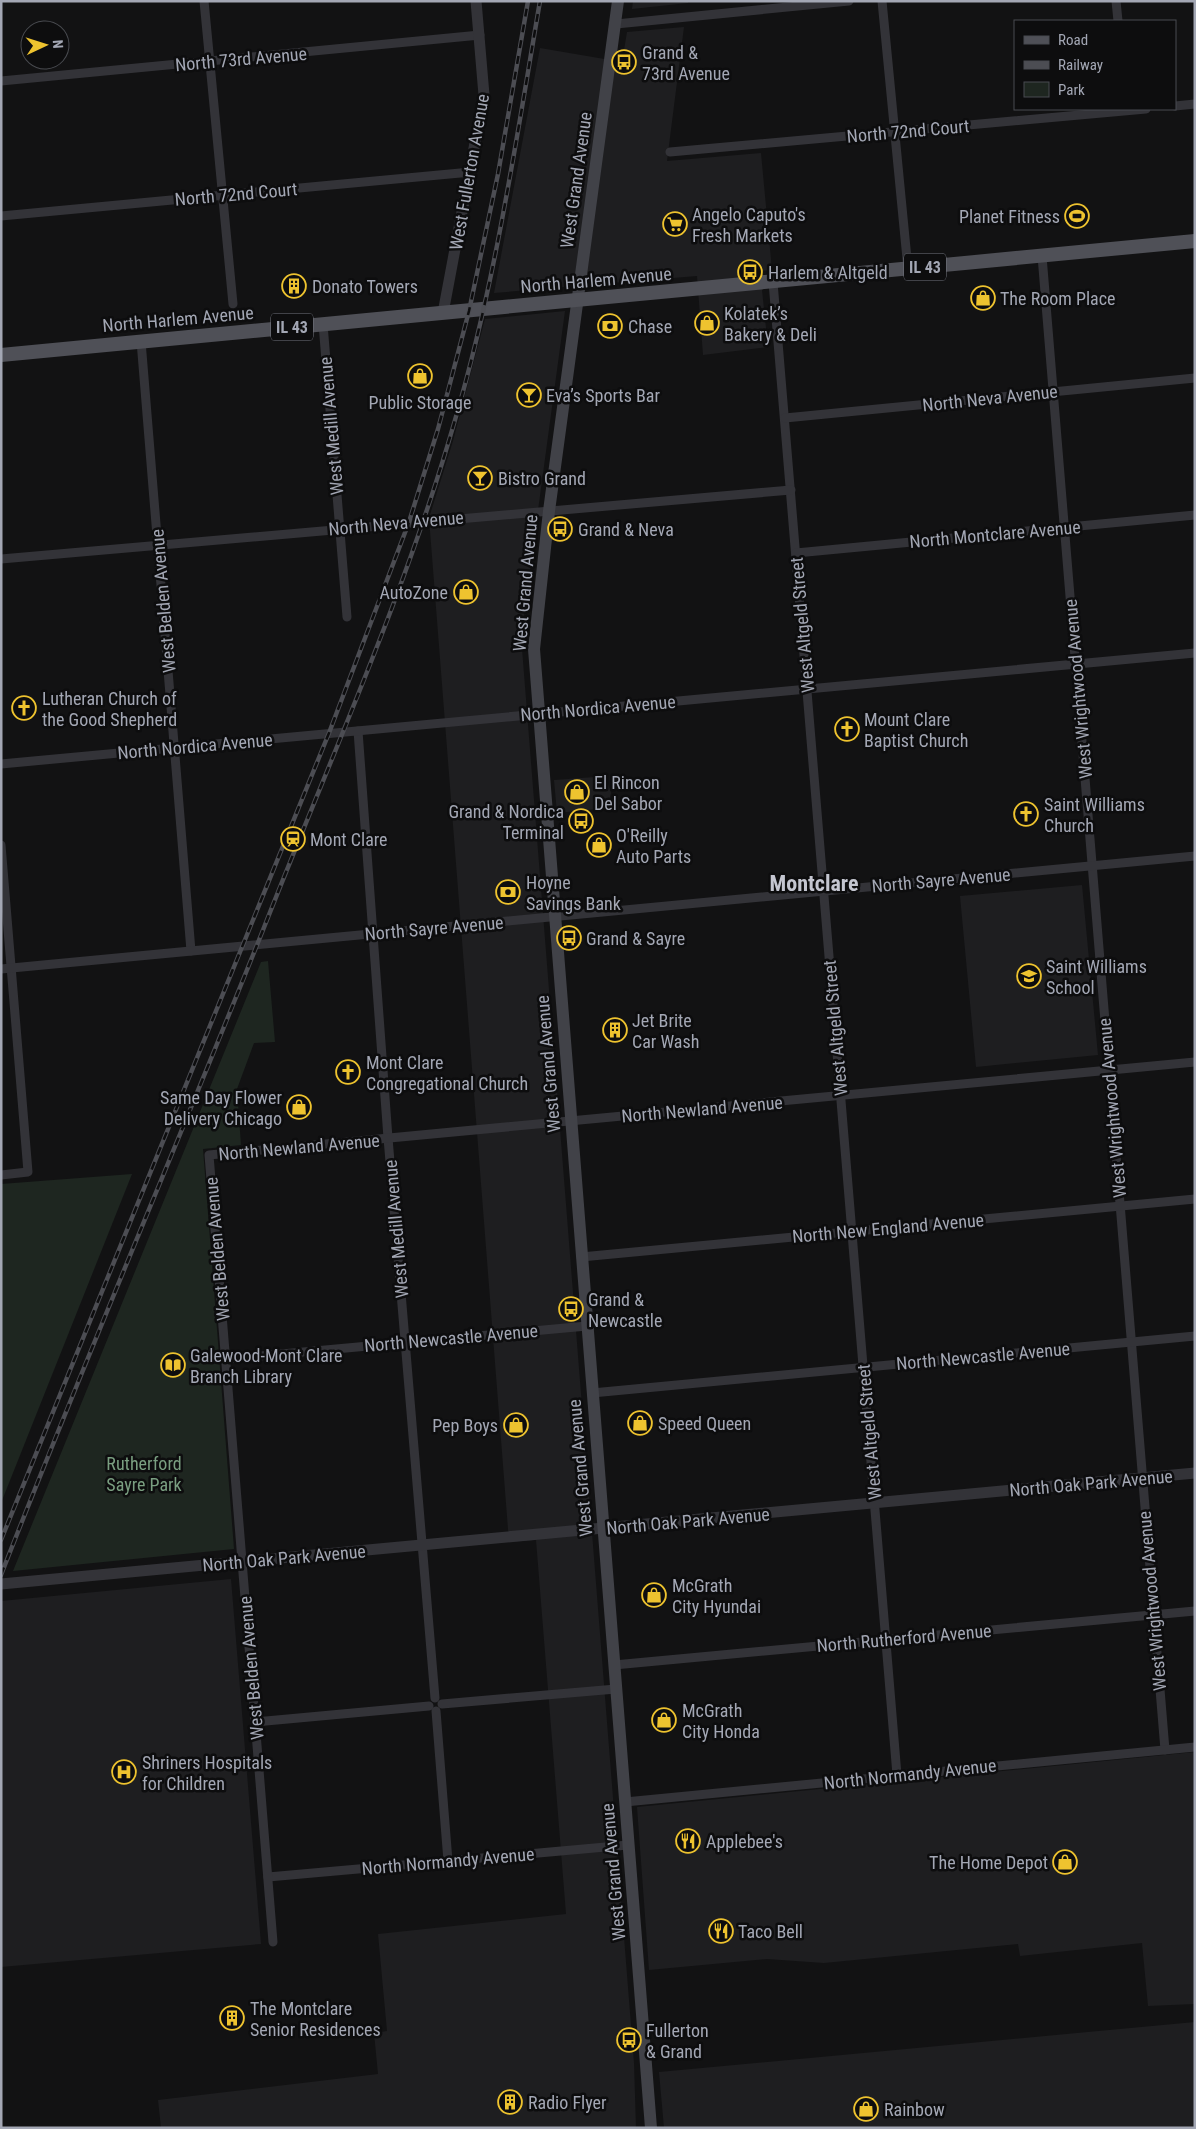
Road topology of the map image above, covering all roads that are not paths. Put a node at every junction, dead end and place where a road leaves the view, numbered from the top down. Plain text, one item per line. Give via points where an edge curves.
1 (204, 1) edge
2 (476, 1) edge
3 (618, 1) edge
4 (849, 1) edge
5 (882, 1) edge
6 (1116, 1) edge
7 (1118, 20) edge
8 (616, 24) junction
9 (480, 36) junction
10 (210, 62) junction
11 (1, 81) edge
12 (1195, 104) edge
13 (1176, 106) edge
14 (1126, 110) edge
15 (895, 133) junction
16 (670, 152) dead end
17 (470, 172) junction
18 (223, 196) junction
19 (1, 216) edge
20 (1195, 241) edge
21 (1042, 256) junction
22 (908, 269) junction
23 (773, 282) junction
24 (577, 300) junction
25 (233, 304) dead end
26 (442, 313) junction
27 (323, 324) junction
28 (141, 341) junction
29 (1, 355) edge
30 (1195, 378) edge
31 (1053, 392) junction
32 (785, 418) junction
33 (791, 490) junction
34 (548, 511) junction
35 (1195, 515) edge
36 (339, 528) junction
37 (1064, 528) junction
38 (159, 545) junction
39 (796, 552) junction
40 (1, 559) edge
41 (347, 617) dead end
42 (1195, 653) edge
43 (1076, 664) junction
44 (807, 689) junction
45 (538, 714) junction
46 (358, 731) junction
47 (175, 748) junction
48 (1, 764) edge
49 (1, 845) edge
50 (1195, 856) edge
51 (1092, 866) junction
52 (824, 891) junction
53 (554, 917) junction
54 (373, 934) junction
55 (192, 951) junction
56 (11, 968) junction
57 (1, 969) edge
58 (1195, 1062) edge
59 (1109, 1070) junction
60 (841, 1096) junction
61 (570, 1121) junction
62 (388, 1138) junction
63 (209, 1155) joint
64 (1, 1175) edge
65 (1195, 1199) edge
66 (1120, 1206) junction
67 (852, 1232) junction
68 (581, 1257) junction
69 (586, 1326) junction
70 (1195, 1336) edge
71 (1131, 1342) junction
72 (406, 1343) junction
73 (226, 1360) junction
74 (863, 1367) junction
75 (592, 1393) junction
76 (1195, 1473) edge
77 (1142, 1478) junction
78 (874, 1503) junction
79 (603, 1528) junction
80 (421, 1546) junction
81 (243, 1562) junction
82 (1, 1584) edge
83 (1195, 1612) edge
84 (1154, 1615) junction
85 (886, 1640) junction
86 (614, 1665) junction
87 (616, 1689) junction
88 (435, 1705) junction
89 (255, 1722) junction
90 (1195, 1747) edge
91 (1165, 1750) junction
92 (897, 1775) junction
93 (625, 1802) junction
94 (628, 1845) junction
95 (448, 1861) junction
96 (268, 1878) junction
97 (273, 1942) dead end
98 (651, 2128) edge

1 - 10 street
2 - 9 street, West Fullerton Avenue
3 - 8 main road, West Grand Avenue
4 - 8 street
5 - 15 street
6 - 7 street
8 - 24 main road, West Grand Avenue
9 - 10 street, North 73rd Avenue
9 - 17 street, West Fullerton Avenue via 484,95
10 - 11 street, North 73rd Avenue
10 - 18 street
12 - 13 street
14 - 15 street, North 72nd Court
15 - 16 street, North 72nd Court
15 - 22 street
17 - 18 street, North 72nd Court
17 - 26 street, West Fullerton Avenue
18 - 19 street, North 72nd Court
18 - 25 street
20 - 21 main road, North Harlem Avenue / IL 43
21 - 22 main road, North Harlem Avenue / IL 43
21 - 31 street, West Wrightwood Avenue
22 - 23 main road, North Harlem Avenue / IL 43
23 - 24 main road, North Harlem Avenue / IL 43
23 - 32 street, West Altgeld Street
24 - 26 main road, North Harlem Avenue / IL 43
24 - 34 main road, West Grand Avenue
26 - 27 main road, North Harlem Avenue / IL 43
27 - 28 main road, North Harlem Avenue / IL 43
27 - 36 street, West Medill Avenue
28 - 29 main road, North Harlem Avenue / IL 43
28 - 38 street, West Belden Avenue
30 - 31 street, North Neva Avenue
31 - 32 street, North Neva Avenue
31 - 37 street, West Wrightwood Avenue
32 - 33 street, West Altgeld Street
33 - 34 street, North Neva Avenue
33 - 39 street, West Altgeld Street
34 - 36 street, North Neva Avenue
34 - 45 main road, West Grand Avenue via 534,649
35 - 37 street, North Montclare Avenue
36 - 38 street, North Neva Avenue
36 - 41 street, West Medill Avenue
37 - 39 street, North Montclare Avenue
37 - 43 street, West Wrightwood Avenue
38 - 40 street, North Neva Avenue
38 - 47 street, West Belden Avenue
39 - 44 street, West Altgeld Street
42 - 43 street, North Nordica Avenue
43 - 44 street, North Nordica Avenue
43 - 51 street, West Wrightwood Avenue
44 - 45 street, North Nordica Avenue
44 - 52 street, West Altgeld Street
45 - 46 street, North Nordica Avenue
45 - 53 main road, West Grand Avenue
46 - 47 street, North Nordica Avenue
46 - 54 street, West Medill Avenue
47 - 48 street, North Nordica Avenue
47 - 55 street, West Belden Avenue
49 - 56 street
50 - 51 street, North Sayre Avenue
51 - 52 street, North Sayre Avenue
51 - 59 street, West Wrightwood Avenue
52 - 53 street, North Sayre Avenue
52 - 60 street, West Altgeld Street
53 - 54 street, North Sayre Avenue
53 - 61 main road, West Grand Avenue
54 - 55 street, North Sayre Avenue
54 - 62 street, West Medill Avenue
55 - 56 street, North Sayre Avenue
56 - 57 street, North Sayre Avenue
56 - 64 street via 28,1172
58 - 59 street, North Newland Avenue
59 - 60 street, North Newland Avenue
59 - 66 street, West Wrightwood Avenue
60 - 61 street, North Newland Avenue
60 - 67 street, West Altgeld Street
61 - 62 street, North Newland Avenue
61 - 68 main road, West Grand Avenue
62 - 63 street, North Newland Avenue
62 - 72 street, West Medill Avenue
63 - 73 street, West Belden Avenue
65 - 66 street, North New England Avenue
66 - 67 street, North New England Avenue
66 - 71 street, West Wrightwood Avenue
67 - 68 street, North New England Avenue
67 - 74 street, West Altgeld Street
68 - 69 main road, West Grand Avenue
69 - 72 street, North Newcastle Avenue
69 - 75 main road, West Grand Avenue
70 - 71 street, North Newcastle Avenue
71 - 74 street, North Newcastle Avenue
71 - 77 street, West Wrightwood Avenue
72 - 73 street, North Newcastle Avenue
72 - 80 street, West Medill Avenue
73 - 81 street, West Belden Avenue
74 - 75 street, North Newcastle Avenue
74 - 78 street, West Altgeld Street
75 - 79 main road, West Grand Avenue
76 - 77 street, North Oak Park Avenue
77 - 78 street, North Oak Park Avenue
77 - 84 street, West Wrightwood Avenue
78 - 79 street, North Oak Park Avenue
78 - 85 street, West Altgeld Street
79 - 80 street, North Oak Park Avenue
79 - 86 main road, West Grand Avenue
80 - 81 street, North Oak Park Avenue
80 - 88 street, West Medill Avenue
81 - 82 street, North Oak Park Avenue
81 - 89 street, West Belden Avenue
83 - 84 street, North Rutherford Avenue
84 - 85 street, North Rutherford Avenue
84 - 91 street, West Wrightwood Avenue
85 - 86 street, North Rutherford Avenue
85 - 92 street, West Altgeld Street
86 - 87 main road, West Grand Avenue
87 - 88 street
87 - 93 main road, West Grand Avenue
88 - 89 street
88 - 95 street, West Medill Avenue
89 - 96 street, West Belden Avenue
90 - 91 street, North Normandy Avenue
91 - 92 street, North Normandy Avenue
92 - 93 street, North Normandy Avenue
93 - 94 main road, West Grand Avenue
94 - 95 street, North Normandy Avenue
94 - 98 main road, West Grand Avenue
95 - 96 street, North Normandy Avenue
96 - 97 street, West Belden Avenue

